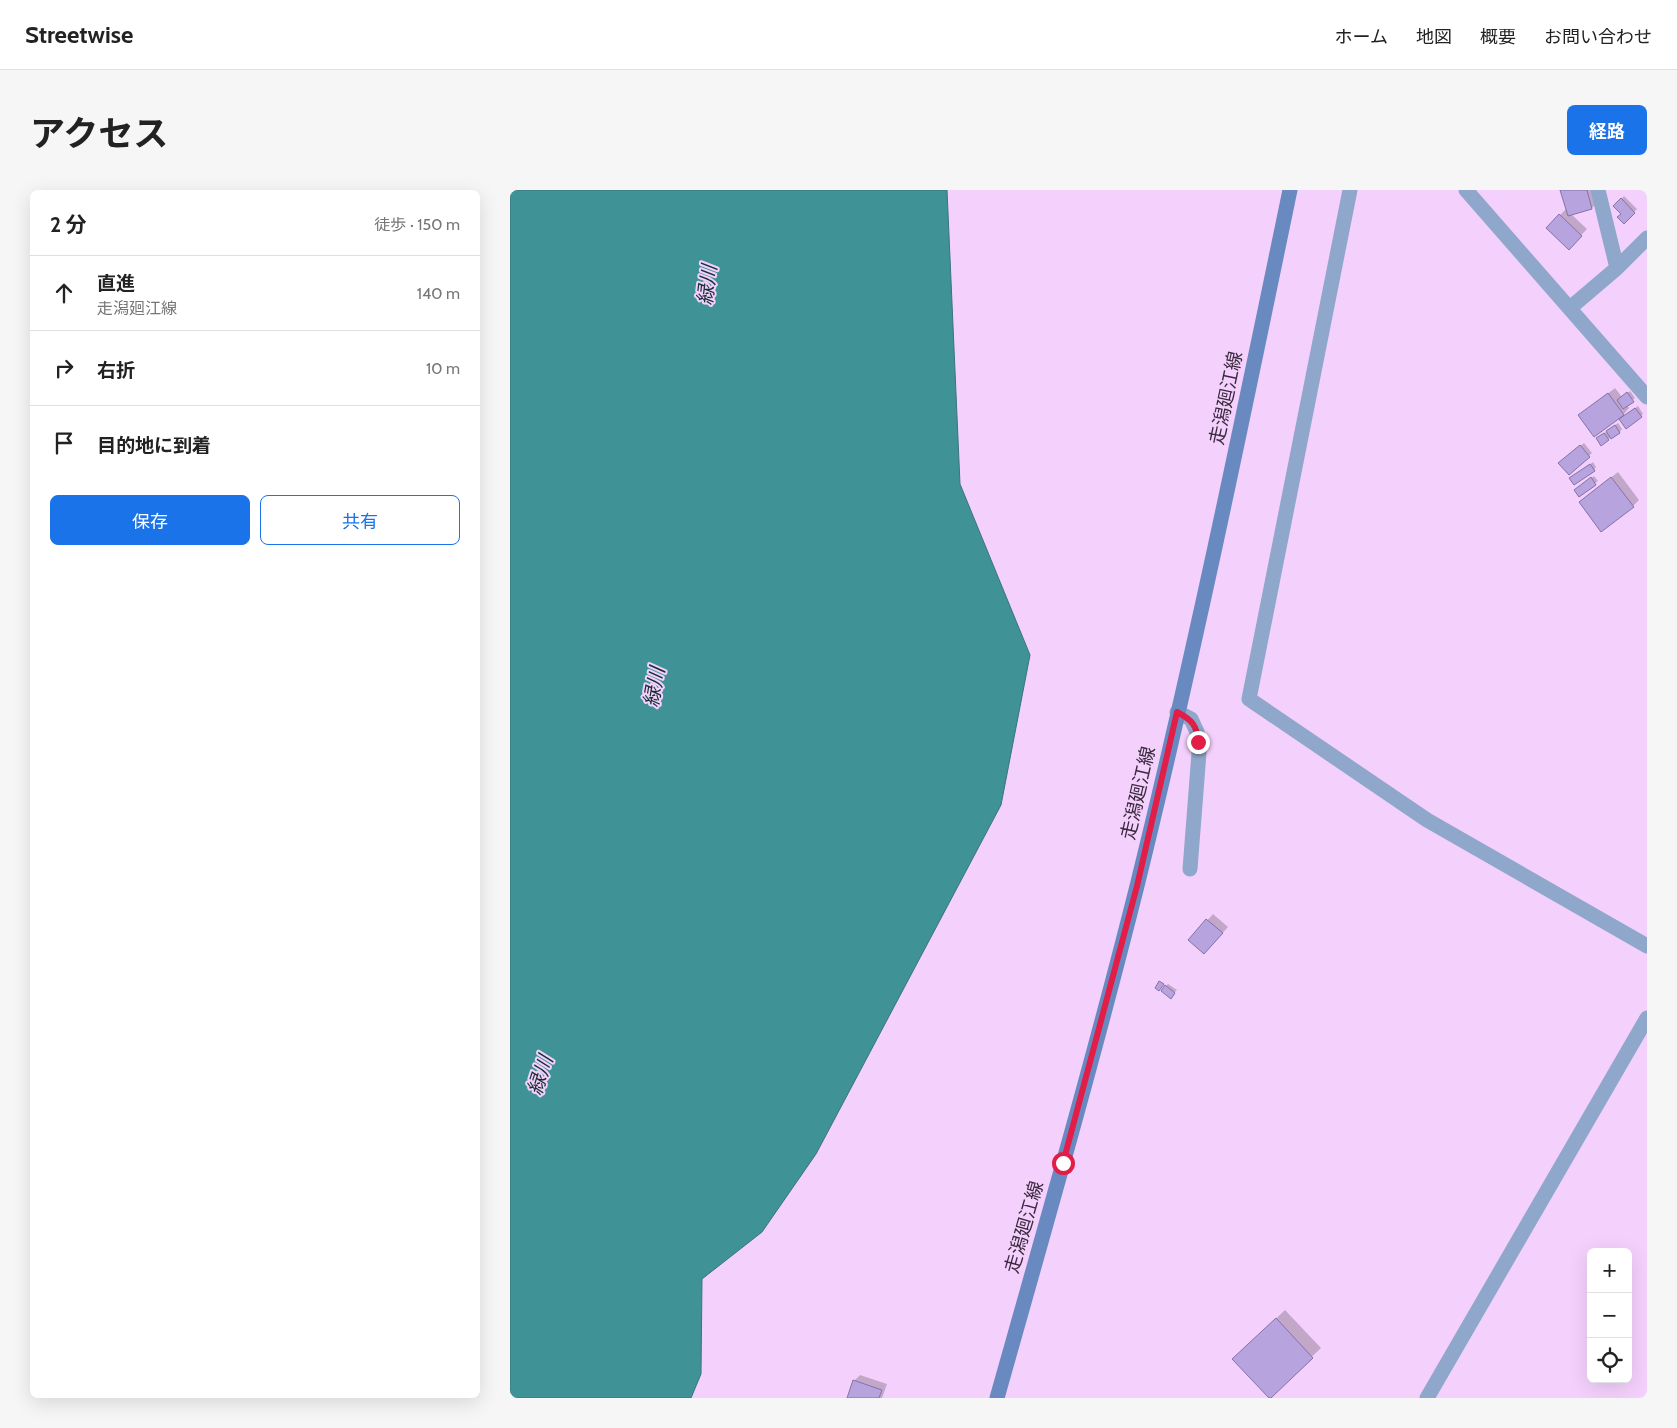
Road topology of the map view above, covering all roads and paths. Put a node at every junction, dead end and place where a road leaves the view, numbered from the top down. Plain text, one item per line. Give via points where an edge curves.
1 (1290, 190) edge
2 (1350, 190) edge
3 (1466, 190) edge
4 (1598, 190) edge
5 (1647, 238) edge
6 (1617, 268) junction
7 (1570, 308) junction
8 (1647, 397) edge
9 (1177, 712) junction
10 (1190, 869) dead end
11 (1647, 946) edge
12 (1647, 1018) edge
13 (997, 1398) edge
14 (1427, 1398) edge

1 - 9 main road, 走潟廻江線
2 - 11 street via 1250,699 1427,820
3 - 7 street
4 - 6 street
5 - 6 street
6 - 7 street
7 - 8 street
9 - 10 street via 1191,719 1198,732
9 - 13 main road, 走潟廻江線 via 1132,904
12 - 14 street

